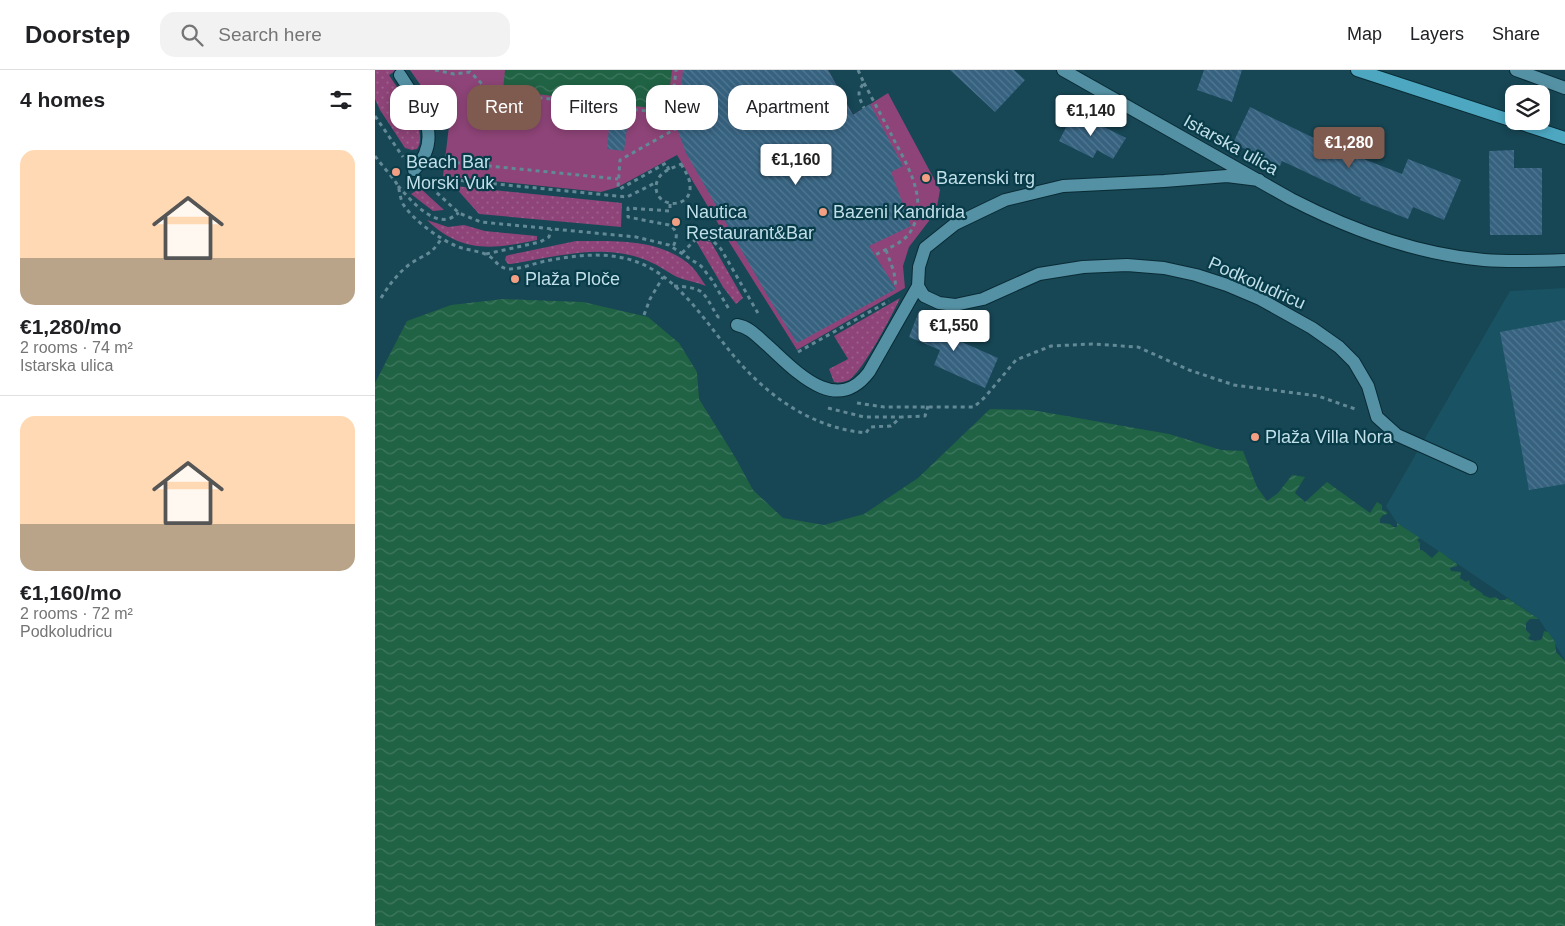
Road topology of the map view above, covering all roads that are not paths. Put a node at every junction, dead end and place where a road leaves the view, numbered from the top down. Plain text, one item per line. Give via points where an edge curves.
1 (1063, 70) edge
2 (1357, 70) edge
3 (1516, 70) edge
4 (400, 75) dead end
5 (1565, 88) edge
6 (1565, 138) edge
7 (414, 170) road end
8 (1259, 180) junction
9 (1565, 260) edge
10 (918, 286) junction
11 (737, 325) road end
12 (1471, 468) dead end

1 - 8 street, Istarska ulica
2 - 6 main road
3 - 5 street
4 - 7 street via 424,115 429,131 426,154
8 - 9 street, Istarska ulica via 1310,209 1377,237 1432,252 1484,260
8 - 10 street via 1227,176 1063,186 1005,200 955,224 925,248
10 - 11 street via 869,372 851,388 835,391 814,384 746,327
10 - 12 street, Podkoludricu via 924,296 939,303 955,305 983,300 1039,274 1083,267 1127,264 1196,274 1260,300 1312,328 1339,347 1354,362 1369,386 1377,417 1397,435

